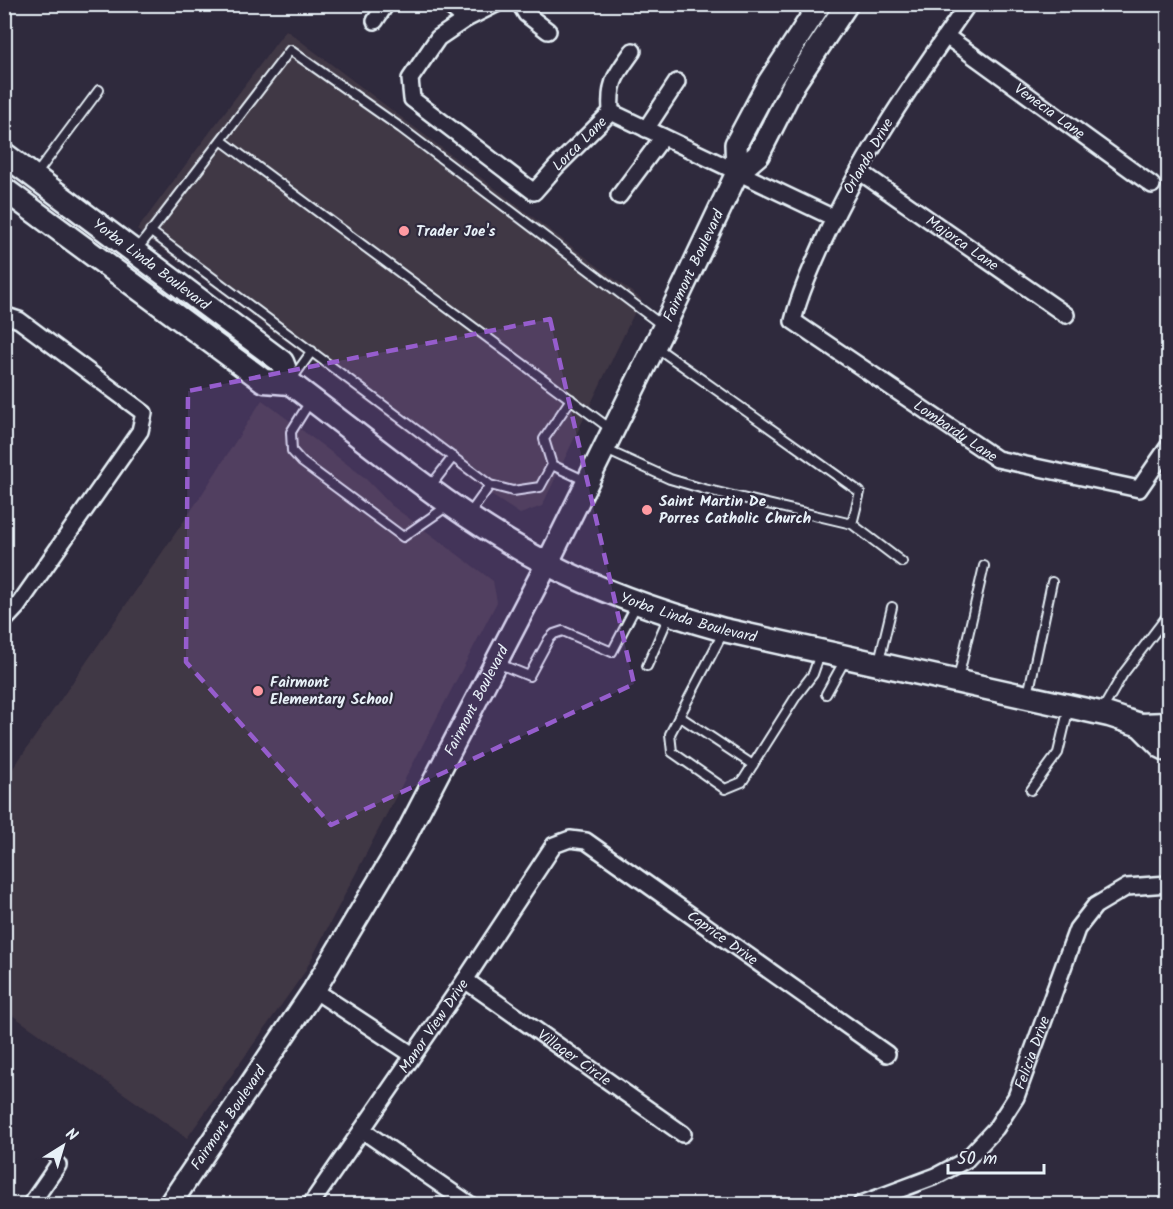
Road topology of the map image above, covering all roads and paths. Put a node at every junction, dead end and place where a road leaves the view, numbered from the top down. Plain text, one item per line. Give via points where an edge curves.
1 (386, 4) edge
2 (447, 4) edge
3 (496, 4) edge
4 (520, 4) edge
5 (820, 4) edge
6 (847, 4) edge
7 (968, 4) edge
8 (466, 19) junction
9 (375, 21) dead end
10 (548, 31) dead end
11 (946, 36) junction
12 (633, 51) dead end
13 (677, 82) dead end
14 (99, 90) dead end
15 (611, 112) junction
16 (646, 129) junction
17 (663, 136) junction
18 (221, 140) junction
19 (4, 154) edge
20 (859, 171) junction
21 (737, 173) junction
22 (34, 177) junction
23 (1152, 185) dead end
24 (4, 189) edge
25 (619, 196) dead end
26 (834, 218) junction
27 (101, 227) junction
28 (150, 231) junction
29 (86, 249) junction
30 (135, 253) junction
31 (4, 315) edge
32 (1066, 315) dead end
33 (793, 321) joint
34 (664, 327) junction
35 (654, 346) junction
36 (312, 351) junction
37 (290, 383) junction
38 (311, 399) junction
39 (571, 399) junction
40 (608, 439) junction
41 (1168, 447) edge
42 (453, 457) junction
43 (552, 465) junction
44 (586, 482) junction
45 (490, 485) junction
46 (429, 489) junction
47 (459, 511) junction
48 (852, 524) junction
49 (902, 562) dead end
50 (547, 564) junction
51 (984, 566) dead end
52 (1052, 582) dead end
53 (637, 603) junction
54 (892, 607) dead end
55 (669, 615) junction
56 (1168, 615) edge
57 (4, 621) edge
58 (724, 630) junction
59 (821, 651) junction
60 (847, 657) junction
61 (495, 662) junction
62 (879, 664) junction
63 (647, 666) dead end
64 (957, 681) junction
65 (826, 694) dead end
66 (1028, 696) junction
67 (1070, 706) junction
68 (1101, 713) junction
69 (679, 716) junction
70 (1168, 724) edge
71 (1140, 725) junction
72 (1168, 750) edge
73 (753, 765) junction
74 (1031, 790) dead end
75 (554, 845) joint
76 (1168, 884) edge
77 (465, 980) junction
78 (314, 990) junction
79 (887, 1054) dead end
80 (413, 1056) junction
81 (362, 1130) junction
82 (683, 1134) dead end
83 (58, 1165) dead end
84 (31, 1204) edge
85 (170, 1204) edge
86 (311, 1204) edge
87 (469, 1204) edge
88 (861, 1204) edge

1 - 9 street
2 - 8 street
3 - 8 street
4 - 10 street via 526,14
5 - 21 main road, Fairmont Boulevard via 769,82 736,144
6 - 21 main road, Fairmont Boulevard via 794,84 758,155
7 - 11 street, Orlando Drive
8 - 15 street, Lorca Lane via 438,38 410,79 412,99 534,192
11 - 20 street, Orlando Drive
11 - 23 street, Venecia Lane
12 - 15 street via 615,76 610,92
13 - 16 street
14 - 22 lane
15 - 16 street, Lorca Lane
16 - 17 street, Lorca Lane
17 - 21 street, Lorca Lane
17 - 25 street
18 - 28 lane
18 - 34 lane via 290,50 402,128
18 - 39 lane
19 - 22 main road, Yorba Linda Boulevard
20 - 26 street, Orlando Drive
20 - 32 street, Majorca Lane
21 - 26 street, Lorca Lane
21 - 34 main road, Fairmont Boulevard
22 - 27 main road, Yorba Linda Boulevard
24 - 29 main road, Yorba Linda Boulevard
26 - 33 street, Orlando Drive via 798,300
27 - 29 main road
27 - 30 main road, Yorba Linda Boulevard
28 - 30 lane
28 - 36 lane
29 - 37 main road, Yorba Linda Boulevard via 264,381
30 - 37 main road, Yorba Linda Boulevard via 282,362
31 - 57 street via 19,320 144,413 140,431
33 - 41 street, Lombardy Lane via 997,459 1138,489
34 - 35 main road, Fairmont Boulevard
35 - 40 main road, Fairmont Boulevard
35 - 48 lane via 860,492
36 - 37 lane
36 - 42 lane
37 - 38 main road, Yorba Linda Boulevard
38 - 46 main road, Yorba Linda Boulevard
38 - 47 lane via 291,432 292,451 302,462 403,537
39 - 40 lane
39 - 43 lane via 544,439
40 - 44 main road, Fairmont Boulevard
40 - 48 lane via 670,479
42 - 45 lane
42 - 46 lane
43 - 44 lane
43 - 45 lane via 540,487 513,491
44 - 50 main road, Fairmont Boulevard
45 - 47 lane
46 - 47 main road, Yorba Linda Boulevard
47 - 50 main road, Yorba Linda Boulevard
48 - 49 lane
50 - 53 main road, Yorba Linda Boulevard
50 - 61 main road, Fairmont Boulevard
51 - 64 lane
52 - 66 lane
53 - 55 main road, Yorba Linda Boulevard
53 - 61 lane via 612,652 563,631 549,639 529,676
54 - 62 lane
55 - 58 main road, Yorba Linda Boulevard
55 - 63 lane
56 - 68 lane via 1123,674
58 - 59 main road, Yorba Linda Boulevard
58 - 69 lane
59 - 60 main road, Yorba Linda Boulevard
59 - 73 lane via 813,674
60 - 62 main road, Yorba Linda Boulevard
60 - 65 lane
61 - 78 main road, Fairmont Boulevard via 404,839
62 - 64 main road, Yorba Linda Boulevard
64 - 66 main road, Yorba Linda Boulevard
66 - 67 main road, Yorba Linda Boulevard
67 - 68 main road, Yorba Linda Boulevard
67 - 74 lane via 1058,753
68 - 71 main road, Yorba Linda Boulevard
69 - 73 lane
69 - 73 lane via 670,734 672,752 725,789 742,782
70 - 71 main road, Yorba Linda Boulevard
71 - 72 main road, Yorba Linda Boulevard
75 - 77 street, Manor View Drive
75 - 79 street, Caprice Drive via 570,839 585,841
76 - 88 street, Felicia Drive via 1127,887 1095,906 1077,929 1016,1097 996,1128 966,1160 936,1176
77 - 80 street, Manor View Drive
77 - 82 street, Villager Circle
78 - 80 street
78 - 85 main road, Fairmont Boulevard
80 - 81 street, Manor View Drive
81 - 86 street, Manor View Drive
81 - 87 street
83 - 84 street

